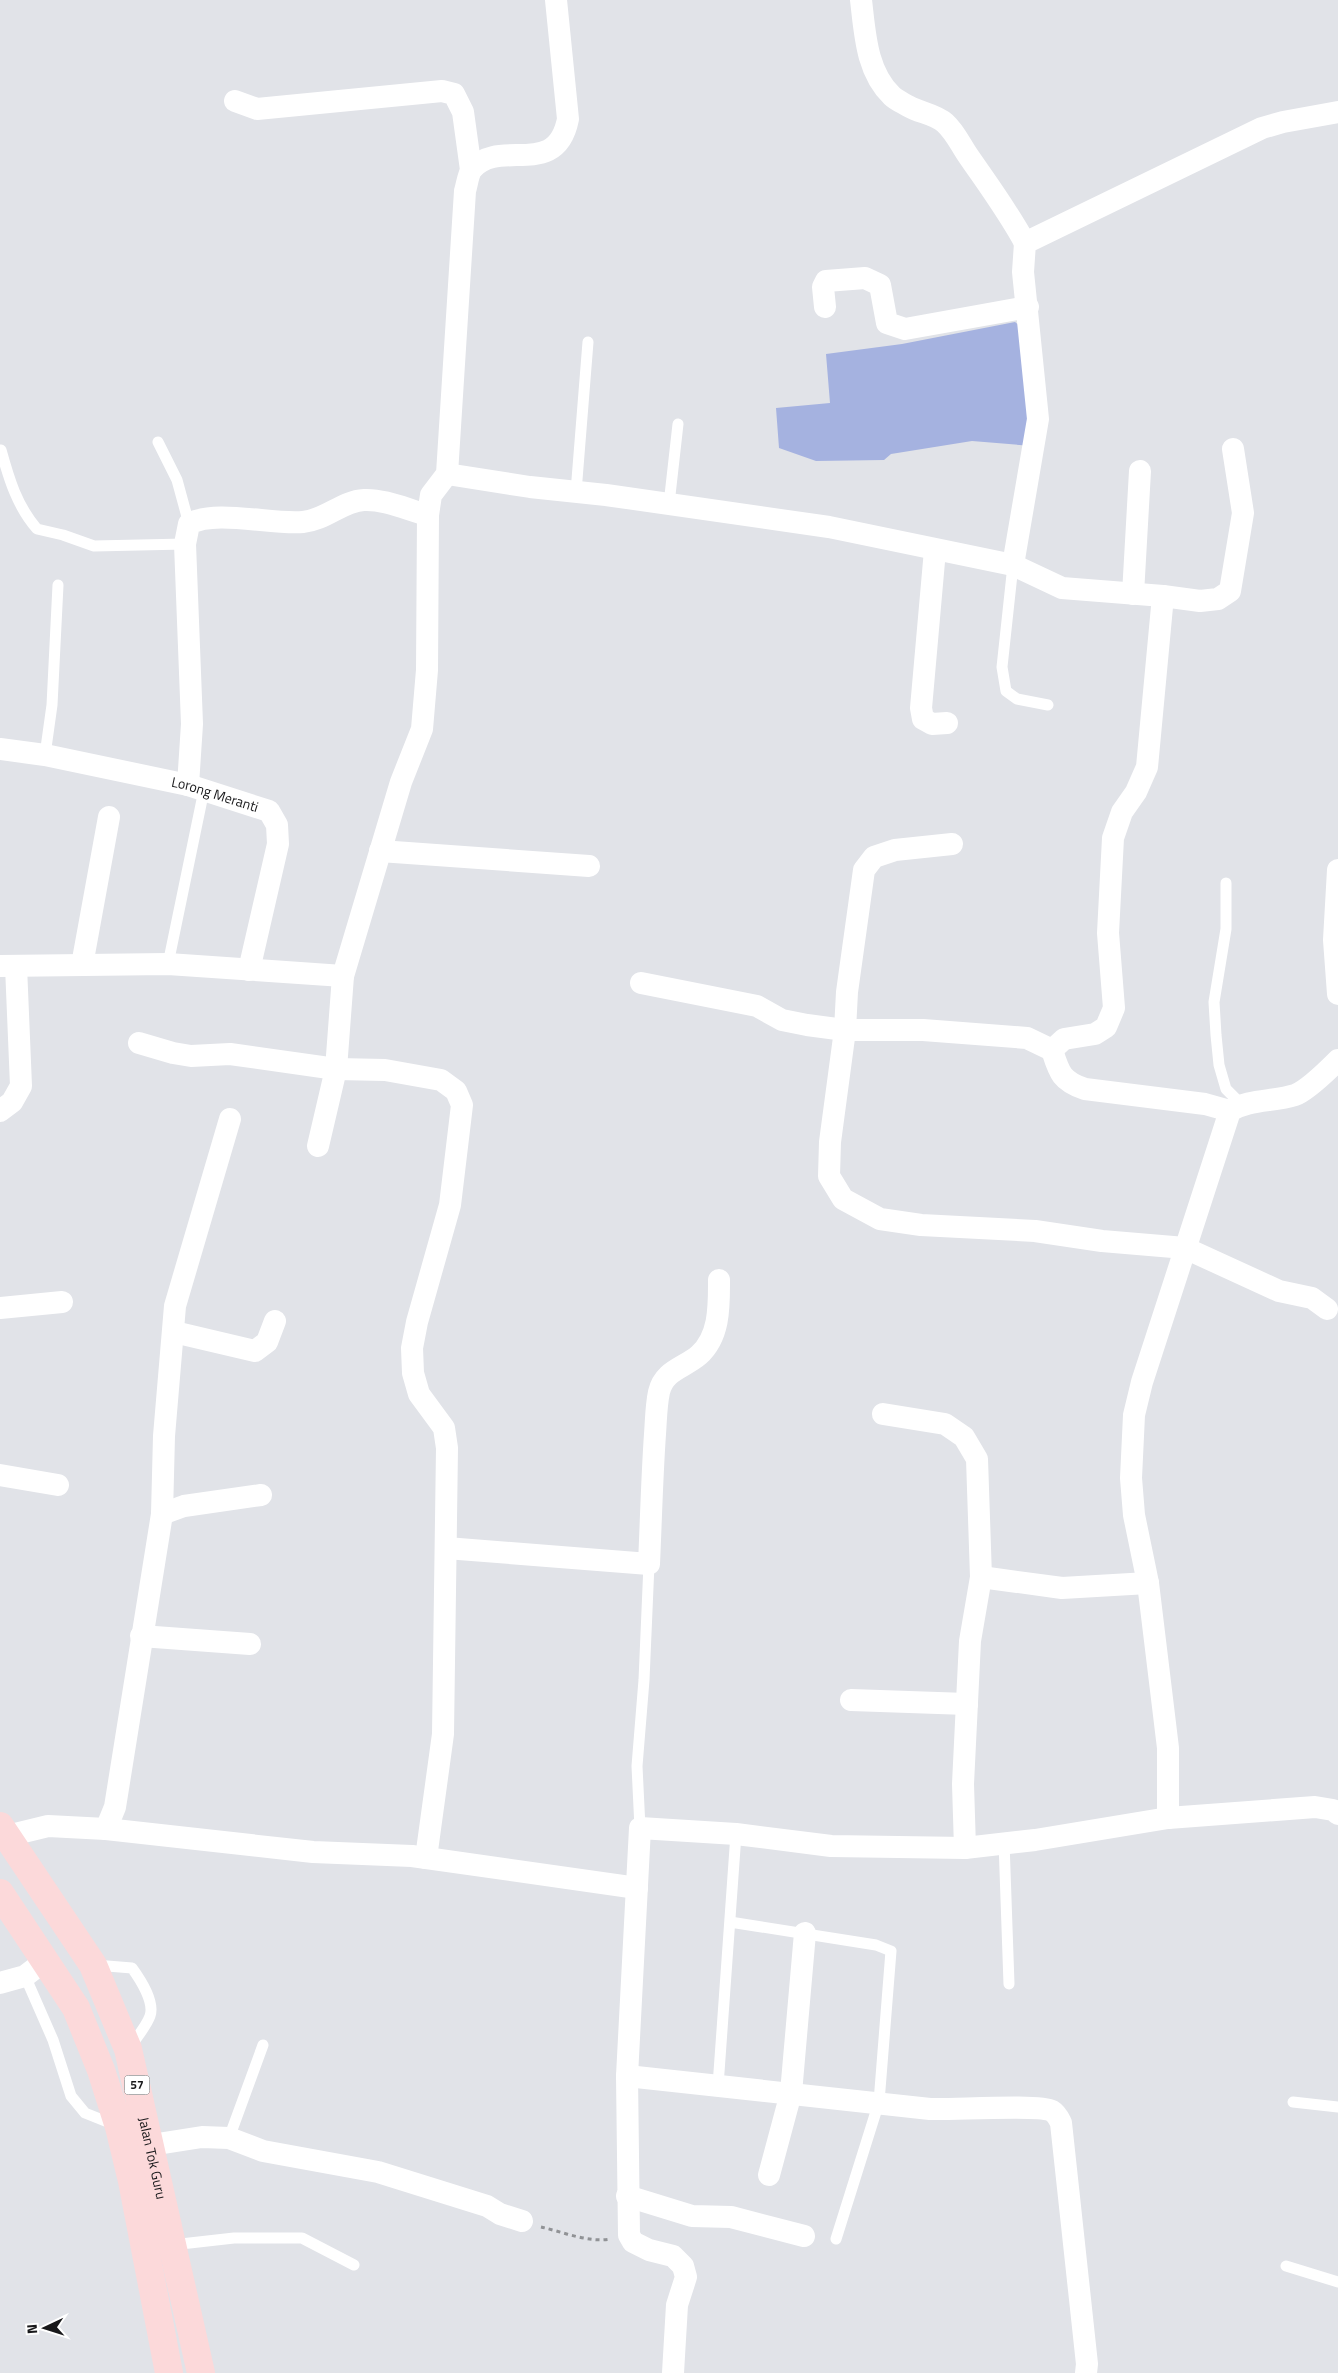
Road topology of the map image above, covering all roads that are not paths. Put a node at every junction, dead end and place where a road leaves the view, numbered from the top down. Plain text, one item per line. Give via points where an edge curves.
1 (556, 0) edge
2 (861, 0) edge
3 (235, 102) dead end
4 (1338, 112) edge
5 (471, 170) junction
6 (1025, 243) junction
7 (825, 307) dead end
8 (1028, 307) junction
9 (588, 342) dead end
10 (678, 424) dead end
11 (158, 442) dead end
12 (1233, 449) dead end
13 (1, 450) dead end
14 (1140, 471) dead end
15 (447, 474) junction
16 (576, 492) junction
17 (669, 504) junction
18 (428, 515) junction
19 (187, 534) junction
20 (935, 550) junction
21 (1013, 565) junction
22 (58, 585) dead end
23 (1133, 594) junction
24 (1163, 596) junction
25 (1048, 705) dead end
26 (947, 723) dead end
27 (0, 749) edge
28 (45, 755) junction
29 (196, 787) junction
30 (109, 817) dead end
31 (952, 844) dead end
32 (380, 851) junction
33 (589, 866) dead end
34 (1338, 870) edge
35 (1226, 883) dead end
36 (168, 964) junction
37 (82, 965) junction
38 (8, 966) edge
39 (249, 970) junction
40 (343, 976) junction
41 (641, 983) dead end
42 (1338, 994) edge
43 (845, 1030) junction
44 (139, 1043) dead end
45 (1052, 1050) junction
46 (1338, 1060) edge
47 (336, 1069) junction
48 (1235, 1108) junction
49 (0, 1112) edge
50 (230, 1119) dead end
51 (318, 1146) dead end
52 (1185, 1248) junction
53 (719, 1280) dead end
54 (62, 1302) dead end
55 (0, 1308) edge
56 (1327, 1309) dead end
57 (275, 1321) dead end
58 (174, 1332) junction
59 (883, 1414) dead end
60 (0, 1475) edge
61 (58, 1485) dead end
62 (261, 1495) dead end
63 (162, 1514) junction
64 (446, 1548) junction
65 (649, 1564) junction
66 (981, 1577) junction
67 (1148, 1583) junction
68 (141, 1636) junction
69 (250, 1644) dead end
70 (851, 1700) dead end
71 (967, 1704) junction
72 (1338, 1814) edge
73 (1168, 1818) junction
74 (640, 1828) junction
75 (106, 1829) junction
76 (3, 1831) edge
77 (736, 1834) junction
78 (1004, 1842) junction
79 (965, 1848) junction
80 (426, 1858) junction
81 (637, 1888) junction
82 (4, 1905) edge
83 (730, 1922) junction
84 (805, 1933) junction
85 (46, 1960) junction
86 (93, 1965) junction
87 (25, 1976) junction
88 (0, 1983) edge
89 (1009, 1984) dead end
90 (264, 2045) dead end
91 (128, 2049) junction
92 (627, 2076) junction
93 (718, 2086) junction
94 (791, 2093) junction
95 (879, 2102) junction
96 (1293, 2102) dead end
97 (1338, 2107) edge
98 (119, 2127) junction
99 (229, 2138) junction
100 (151, 2145) junction
101 (769, 2175) dead end
102 (627, 2196) junction
103 (522, 2221) road end
104 (804, 2236) dead end
105 (836, 2239) dead end
106 (172, 2245) junction
107 (354, 2265) dead end
108 (1286, 2266) dead end
109 (1338, 2282) edge
110 (169, 2373) edge
111 (201, 2373) edge
112 (673, 2373) edge
113 (1086, 2373) edge

1 - 5 street via 568,119 565,134 554,147 542,153 497,156
2 - 6 street via 874,70 892,96 939,119 956,135
3 - 5 street via 257,109 442,91 454,94 463,112
4 - 6 street via 1262,128
5 - 15 street via 462,217
6 - 8 street via 1023,272
7 - 8 street via 826,281 865,278 880,285 887,323 905,329
8 - 21 street via 1038,419
9 - 16 lane
10 - 17 lane
11 - 19 lane via 178,480
12 - 24 street via 1243,513 1230,591 1218,599 1200,601
13 - 19 lane via 20,506 37,529 100,547
14 - 23 street
15 - 16 street
15 - 18 street via 431,494
16 - 17 street
17 - 20 street via 830,527
18 - 19 street via 375,500 362,500 327,516 303,522 204,517
18 - 32 street via 427,670 422,729 401,782
19 - 29 street
20 - 21 street
20 - 26 street via 921,708 923,719 932,724
21 - 23 street via 1062,588
21 - 25 lane via 1002,667 1006,691 1017,699
22 - 28 lane via 52,705
23 - 24 street
24 - 45 street via 1147,767 1136,792 1122,812 1113,838 1108,934 1114,1008 1106,1027 1094,1034 1064,1039
27 - 28 street, Lorong Meranti
28 - 29 street, Lorong Meranti
29 - 36 lane
29 - 39 street, Lorong Meranti via 269,811 277,825 278,844
30 - 37 street
31 - 43 street via 895,850 874,857 864,870 848,983
32 - 33 street
32 - 40 street
34 - 42 street via 1334,940
35 - 48 lane via 1226,929 1214,1002 1219,1065
36 - 37 street
36 - 39 street
37 - 38 street
38 - 49 street via 21,1086 12,1102
39 - 40 street
40 - 47 street
41 - 43 street via 757,1006 782,1020
43 - 45 street via 923,1030 1027,1038
43 - 52 street via 834,1104 830,1176 843,1199 880,1219 921,1225 1035,1231
44 - 47 street via 191,1056 230,1054
45 - 48 street via 1059,1072 1071,1084 1085,1089
46 - 48 street via 1298,1094
47 - 51 street
47 - 64 street via 384,1070 441,1080 456,1091 462,1104 450,1206 412,1348 413,1373 419,1394 444,1428 447,1448
48 - 52 street
50 - 58 street via 175,1306
52 - 56 street via 1279,1291 1312,1298
52 - 67 street via 1134,1415 1131,1478 1134,1516
53 - 65 street via 716,1327 708,1343 698,1355 666,1376 659,1392
54 - 55 street
57 - 58 street via 267,1342 255,1351
58 - 63 street via 164,1436
59 - 66 street via 945,1424 964,1437 977,1459
60 - 61 street
62 - 63 street via 184,1506
63 - 68 street
64 - 65 street
64 - 80 street via 443,1734
65 - 74 lane via 637,1766
66 - 67 street via 1062,1588
66 - 71 street via 970,1641
67 - 73 street via 1168,1748
68 - 69 street
68 - 75 street via 115,1807
70 - 71 street
71 - 79 street via 963,1784
72 - 73 street via 1315,1807
73 - 78 street via 1035,1840
74 - 77 street
74 - 81 street
75 - 76 street via 48,1826
75 - 80 street via 313,1852
76 - 86 main road, Jalan Tok Guru / 57
77 - 79 street via 831,1846
77 - 83 lane
78 - 79 street
78 - 89 lane
80 - 81 street
81 - 92 street
82 - 85 main road, Jalan Tok Guru / 57
83 - 84 lane
83 - 93 lane
84 - 94 street
84 - 95 lane via 876,1945 891,1951
85 - 87 street
85 - 98 main road, Jalan Tok Guru / 57 via 76,2008
86 - 91 main road, Jalan Tok Guru / 57
86 - 91 lane via 132,1968 139,1978 151,2007 150,2016
87 - 88 street
87 - 98 lane via 53,2040 71,2096 85,2113
90 - 99 lane
91 - 100 main road, Jalan Tok Guru / 57
92 - 93 street
92 - 102 street
93 - 94 street
94 - 95 street
94 - 101 street
95 - 105 lane
95 - 113 street via 956,2110 1038,2108 1058,2116
96 - 97 lane
98 - 110 main road, Jalan Tok Guru / 57
99 - 100 street
99 - 103 street via 263,2151 378,2172 487,2206
100 - 106 main road, Jalan Tok Guru / 57
102 - 104 street via 692,2216 731,2217
102 - 112 street via 628,2235 633,2242 673,2256 683,2266 686,2277 677,2306
106 - 107 lane via 234,2238 302,2238
106 - 111 main road, Jalan Tok Guru / 57
108 - 109 lane

